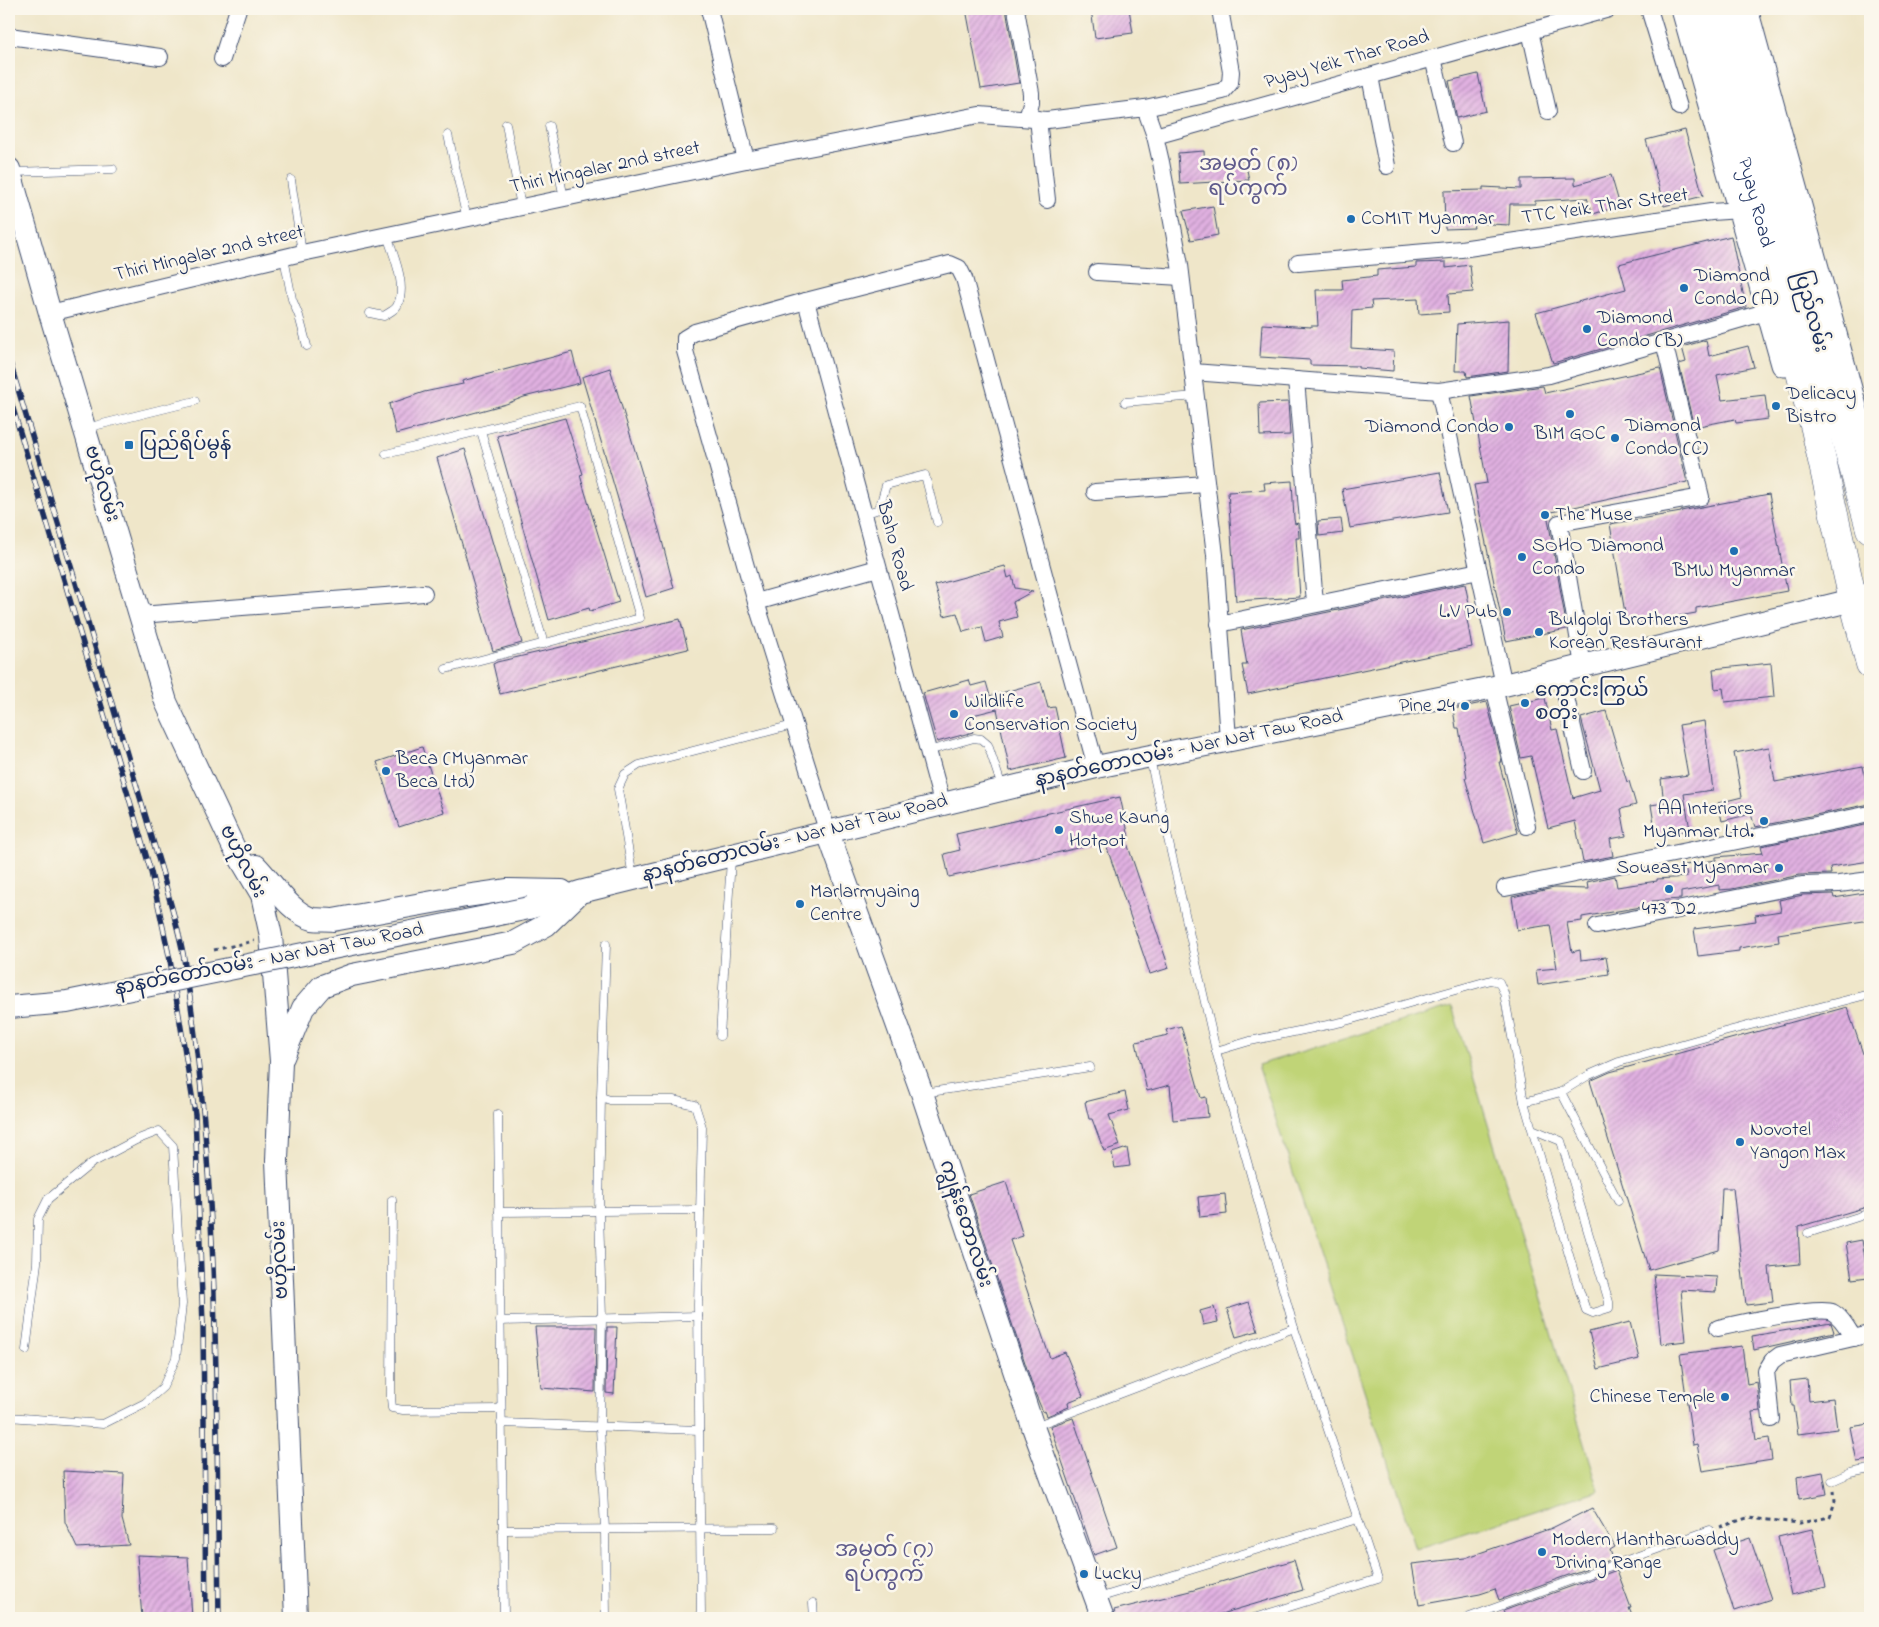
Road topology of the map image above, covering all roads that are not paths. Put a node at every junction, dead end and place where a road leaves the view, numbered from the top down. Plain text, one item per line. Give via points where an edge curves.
1 (238, 9) edge
2 (709, 9) edge
3 (1016, 9) edge
4 (1220, 9) edge
5 (1609, 9) edge
6 (1649, 9) edge
7 (1684, 9) edge
8 (1704, 9) edge
9 (1728, 9) edge
10 (1745, 9) edge
11 (1530, 31) junction
12 (9, 36) edge
13 (160, 57) dead end
14 (1434, 58) junction
15 (222, 59) dead end
16 (1370, 76) junction
17 (1679, 107) dead end
18 (1145, 108) junction
19 (1548, 111) dead end
20 (1032, 119) junction
21 (506, 124) dead end
22 (549, 126) dead end
23 (448, 135) dead end
24 (1155, 136) junction
25 (1453, 143) dead end
26 (746, 160) junction
27 (1387, 166) dead end
28 (113, 169) dead end
29 (9, 171) edge
30 (291, 180) dead end
31 (564, 198) junction
32 (1047, 200) dead end
33 (521, 207) junction
34 (1741, 210) junction
35 (466, 218) junction
36 (387, 235) junction
37 (302, 253) junction
38 (284, 258) junction
39 (1298, 263) dead end
40 (1098, 272) dead end
41 (1181, 277) junction
42 (806, 301) junction
43 (1769, 311) junction
44 (50, 313) junction
45 (370, 313) dead end
46 (1664, 342) junction
47 (308, 346) dead end
48 (1193, 372) junction
49 (1296, 380) junction
50 (1439, 391) junction
51 (1196, 396) junction
52 (195, 401) dead end
53 (1125, 402) dead end
54 (84, 428) junction
55 (1815, 429) junction
56 (481, 431) junction
57 (386, 454) dead end
58 (1870, 465) edge
59 (1206, 484) junction
60 (1095, 492) dead end
61 (864, 514) junction
62 (937, 522) dead end
63 (1870, 529) edge
64 (878, 568) junction
65 (1479, 572) junction
66 (424, 594) dead end
67 (1853, 600) junction
68 (756, 602) junction
69 (1315, 603) junction
70 (140, 615) junction
71 (1219, 624) junction
72 (544, 644) junction
73 (1870, 664) edge
74 (1584, 666) junction
75 (446, 669) dead end
76 (1560, 672) junction
77 (1499, 686) junction
78 (793, 725) junction
79 (1228, 739) junction
80 (928, 751) junction
81 (1149, 755) junction
82 (1096, 766) junction
83 (1583, 771) dead end
84 (1002, 788) junction
85 (942, 802) junction
86 (1870, 814) edge
87 (1527, 826) dead end
88 (827, 830) junction
89 (234, 846) junction
90 (731, 854) junction
91 (633, 879) junction
92 (1870, 880) edge
93 (1505, 888) dead end
94 (580, 892) junction
95 (529, 908) joint
96 (1597, 926) dead end
97 (606, 944) dead end
98 (1870, 994) edge
99 (9, 1007) edge
100 (720, 1036) dead end
101 (1216, 1051) junction
102 (281, 1061) junction
103 (1090, 1067) dead end
104 (1561, 1092) junction
105 (922, 1093) junction
106 (601, 1097) junction
107 (1524, 1102) junction
108 (498, 1114) dead end
109 (1532, 1129) junction
110 (392, 1200) dead end
111 (1618, 1201) dead end
112 (700, 1210) junction
113 (599, 1211) junction
114 (499, 1212) junction
115 (1870, 1213) edge
116 (1808, 1233) dead end
117 (698, 1316) junction
118 (602, 1318) junction
119 (500, 1321) junction
120 (1294, 1328) junction
121 (1718, 1328) dead end
122 (1870, 1334) edge
123 (1854, 1338) junction
124 (26, 1350) dead end
125 (501, 1409) junction
126 (9, 1417) edge
127 (1770, 1419) dead end
128 (501, 1423) junction
129 (600, 1427) junction
130 (1033, 1427) junction
131 (698, 1430) junction
132 (1870, 1469) edge
133 (1832, 1481) road end
134 (1358, 1519) junction
135 (774, 1528) dead end
136 (502, 1530) junction
137 (605, 1530) junction
138 (699, 1530) junction
139 (1710, 1530) road end
140 (813, 1603) dead end
141 (1100, 1608) edge
142 (296, 1618) edge
143 (504, 1618) edge
144 (606, 1618) edge
145 (701, 1618) edge
146 (814, 1618) edge
147 (1254, 1618) edge
148 (1467, 1618) edge

1 - 15 street
2 - 26 street
3 - 20 street
4 - 18 street, Thiri Mingalar 2nd street via 1230,83 1223,91
5 - 11 street, Pyay Yeik Thar Road
6 - 17 street
7 - 34 main road, ပြည်လမ်း
8 - 55 highway, Pyay Road
9 - 63 highway, ပြည်လမ်း
10 - 58 main road, ပြည်လမ်း
11 - 14 street, Pyay Yeik Thar Road
11 - 19 street
12 - 13 street
14 - 16 street, Pyay Yeik Thar Road
14 - 25 street
16 - 24 street, Pyay Yeik Thar Road
16 - 27 street
18 - 20 street, Thiri Mingalar 2nd street via 1048,120
18 - 24 street
20 - 26 street, Thiri Mingalar 2nd street via 979,115
20 - 32 street
21 - 33 lane
22 - 31 lane
23 - 35 lane
24 - 41 street
26 - 31 street, Thiri Mingalar 2nd street
28 - 29 lane
29 - 44 main road, ဗဟိုလမ်း
30 - 37 lane
31 - 33 street, Thiri Mingalar 2nd street
33 - 35 street, Thiri Mingalar 2nd street
34 - 39 street, TTC Yeik Thar Street via 1461,249
34 - 43 main road, ပြည်လမ်း
35 - 36 street, Thiri Mingalar 2nd street
36 - 37 street, Thiri Mingalar 2nd street
36 - 45 lane via 401,292 396,307 384,316
37 - 38 street, Thiri Mingalar 2nd street
38 - 44 street, Thiri Mingalar 2nd street
38 - 47 lane via 292,299
40 - 41 street
41 - 48 street
42 - 61 street, Baho Road
42 - 68 street via 695,332 685,338 685,351
42 - 82 street via 950,264 959,268
43 - 46 street
43 - 55 main road, ပြည်လမ်း via 1796,412
44 - 54 main road, ဗဟိုလမ်း
46 - 50 street via 1549,375
46 - 74 street via 1701,497 1559,523
48 - 49 street
48 - 51 street
49 - 50 street
49 - 69 street
50 - 65 street
51 - 53 lane
51 - 59 street
52 - 54 lane
54 - 70 main road, ဗဟိုလမ်း
55 - 67 highway, Pyay Road
56 - 57 lane
56 - 72 lane
56 - 72 lane via 580,406 640,618
59 - 60 street
59 - 71 street
61 - 62 lane via 879,509 886,486 925,475
61 - 64 street, Baho Road
64 - 68 street
64 - 80 street, Baho Road
65 - 69 street
65 - 77 street
66 - 70 street
67 - 73 highway
67 - 74 main road, နာနတ်တောလမ်း - Nar Nat Taw Road
68 - 78 street
69 - 71 street
70 - 89 main road, ဗဟိုလမ်း via 166,702
71 - 79 street
72 - 75 lane
74 - 76 main road, နာနတ်တောလမ်း - Nar Nat Taw Road
76 - 77 main road, နာနတ်တောလမ်း - Nar Nat Taw Road
76 - 83 street
77 - 79 main road, နာနတ်တောလမ်း - Nar Nat Taw Road
77 - 87 street
78 - 88 street
78 - 91 lane via 639,765 625,774 618,789
79 - 81 main road, နာနတ်တောလမ်း - Nar Nat Taw Road
80 - 84 lane via 974,738 981,739 988,745
80 - 85 street, Baho Road
81 - 82 main road, နာနတ်တောလမ်း - Nar Nat Taw Road
81 - 101 lane
82 - 84 main road, နာနတ်တောလမ်း - Nar Nat Taw Road
84 - 85 main road, နာနတ်တောလမ်း - Nar Nat Taw Road
85 - 88 main road, နာနတ်တောလမ်း - Nar Nat Taw Road
86 - 93 street
88 - 90 main road, နာနတ်တောလမ်း - Nar Nat Taw Road
88 - 105 main road, ကျွန်းတောလမ်း
89 - 94 main road via 267,877 288,904 312,919 333,920 508,890
89 - 102 main road, ဗဟိုလမ်း via 262,895 270,928
90 - 91 main road, နာနတ်တောလမ်း - Nar Nat Taw Road
90 - 100 lane
91 - 94 main road, နာနတ်တောလမ်း - Nar Nat Taw Road
92 - 96 street via 1802,885
94 - 95 main road, နာနတ်တောလမ်း - Nar Nat Taw Road
94 - 102 main road via 546,925 513,943 352,975 322,986 303,1008
95 - 99 main road, နာနတ်တော်လမ်း - Nar Nat Taw Road, bridge via 67,1002
97 - 106 lane
98 - 104 lane via 1619,1062
101 - 107 lane via 1250,1040 1342,1022 1490,980 1499,982 1504,993
101 - 120 lane
102 - 142 main road, ဗဟိုလမ်း via 277,1160
103 - 105 lane
104 - 107 lane
104 - 111 lane
105 - 130 main road, ကျွန်းတောလမ်း
106 - 112 lane via 610,1100 673,1100 695,1105 702,1127
106 - 113 lane
107 - 109 lane
108 - 114 lane
109 - 109 lane via 1561,1141 1609,1302 1606,1310 1592,1313 1586,1310
110 - 125 lane via 392,1408
112 - 113 lane
112 - 117 lane
113 - 114 lane
113 - 118 lane
114 - 119 lane
115 - 116 lane
117 - 118 lane
117 - 131 lane
118 - 119 lane
118 - 129 lane
119 - 125 lane
120 - 130 lane
120 - 134 lane
121 - 123 street via 1822,1311 1831,1312 1841,1319
122 - 123 street
123 - 127 street via 1780,1355 1772,1361 1766,1371
124 - 126 lane via 37,1263 38,1219 48,1199 92,1163 159,1131 173,1146 182,1304 176,1358 163,1387 145,1403 103,1424
125 - 128 lane
128 - 129 lane
128 - 136 lane
129 - 131 lane
129 - 137 lane
130 - 141 main road, ကျွန်းတောလမ်း
131 - 138 lane
132 - 133 lane
134 - 141 lane
134 - 147 lane via 1378,1579
135 - 138 lane
136 - 137 lane
136 - 143 lane
137 - 138 lane
137 - 144 lane
138 - 145 lane
139 - 148 lane
140 - 146 lane

